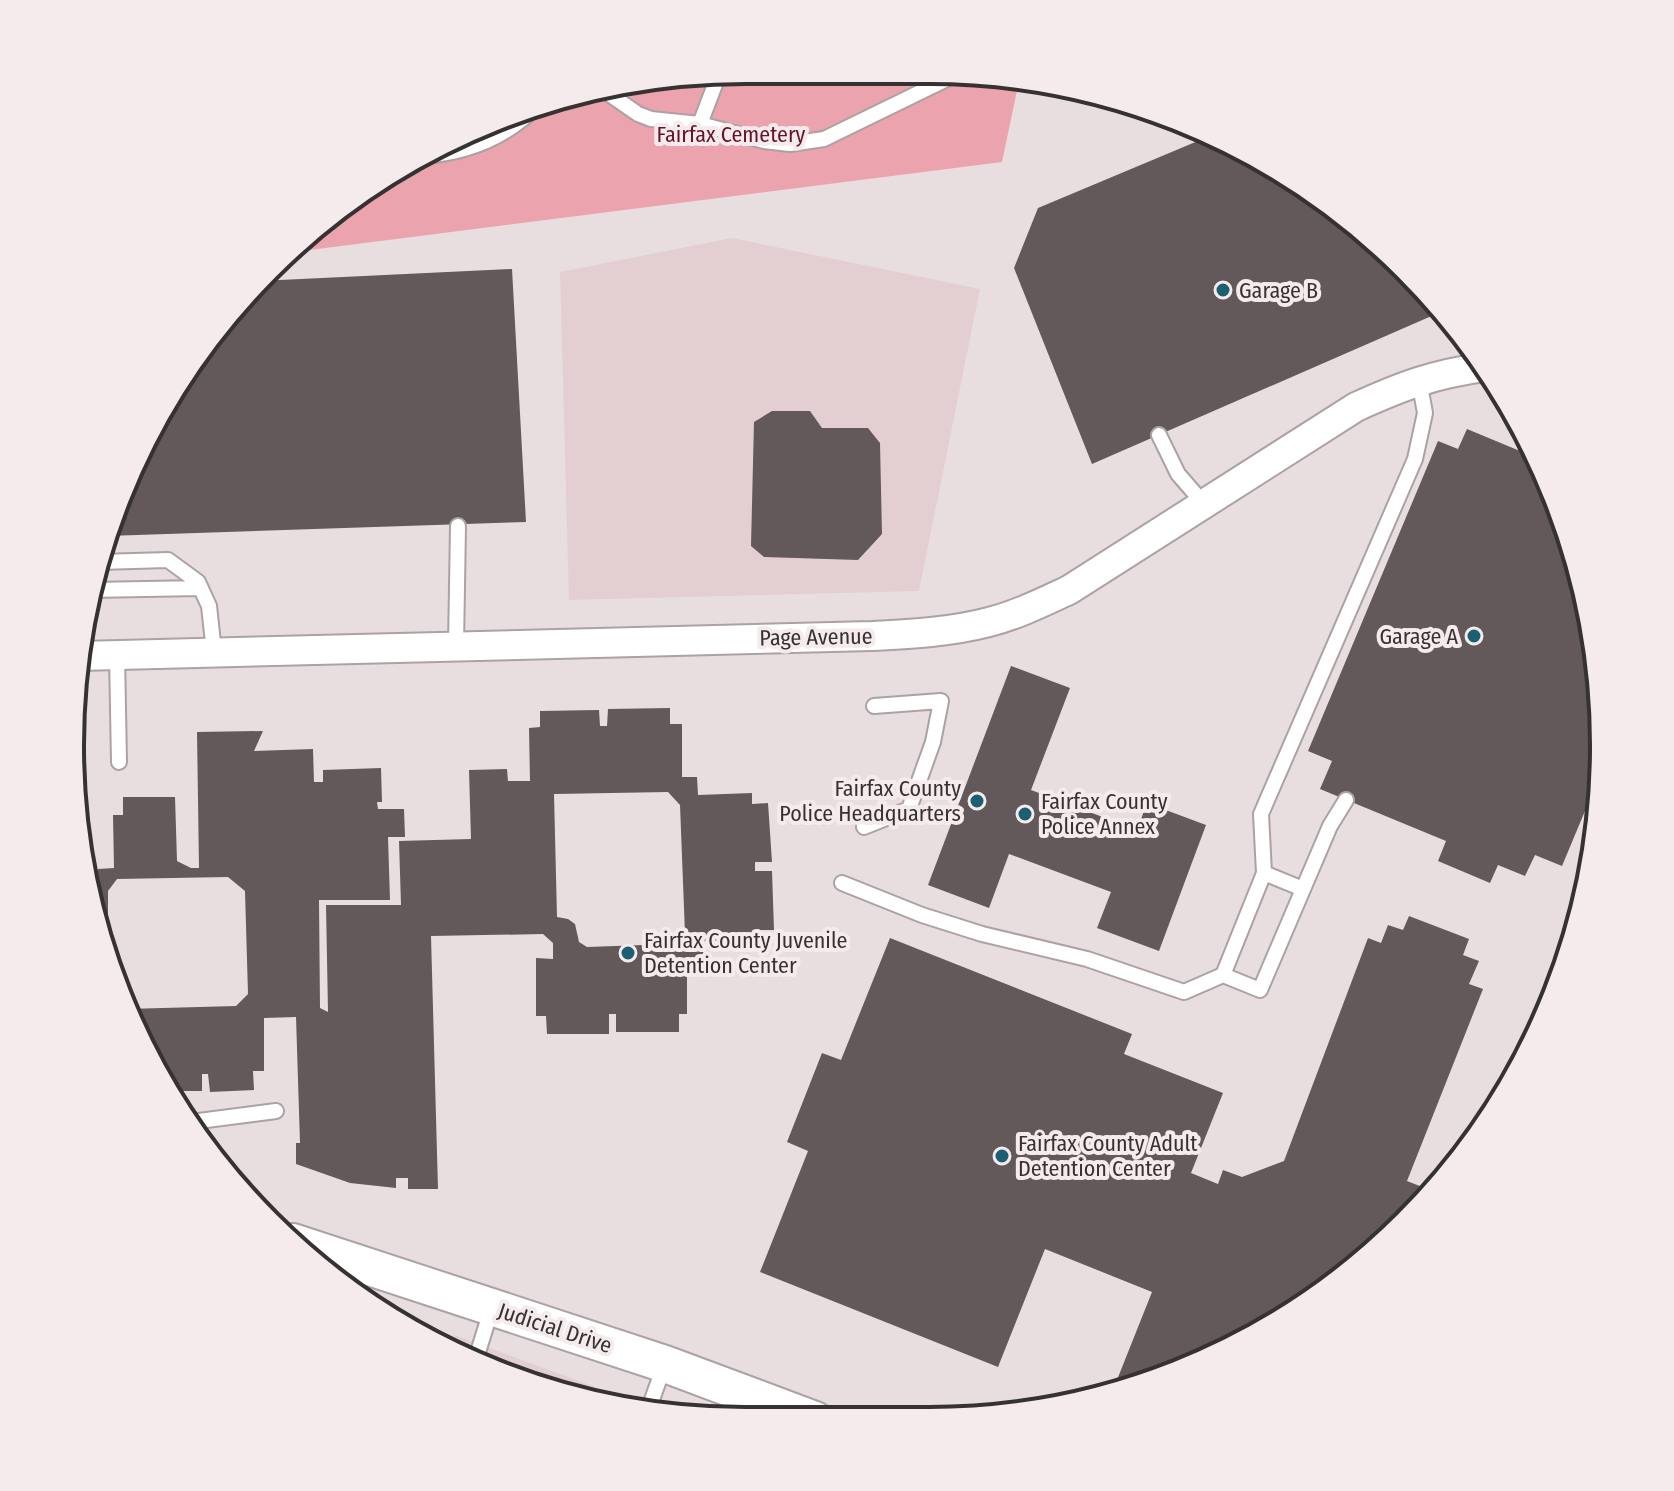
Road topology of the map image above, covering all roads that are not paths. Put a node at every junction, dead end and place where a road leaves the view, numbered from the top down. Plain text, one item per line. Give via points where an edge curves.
1 (936, 84) edge
2 (715, 85) edge
3 (614, 97) edge
4 (518, 124) edge
5 (700, 124) junction
6 (452, 152) edge
7 (1472, 369) edge
8 (1419, 380) junction
9 (1159, 435) dead end
10 (1204, 504) junction
11 (458, 526) dead end
12 (111, 562) edge
13 (201, 588) junction
14 (103, 590) edge
15 (456, 646) junction
16 (214, 652) junction
17 (117, 655) junction
18 (91, 656) edge
19 (874, 706) dead end
20 (119, 762) dead end
21 (1346, 800) dead end
22 (864, 827) dead end
23 (1264, 873) junction
24 (842, 883) dead end
25 (1303, 889) junction
26 (1223, 975) junction
27 (276, 1111) dead end
28 (201, 1121) edge
29 (318, 1250) edge
30 (492, 1307) junction
31 (478, 1351) edge
32 (665, 1364) junction
33 (652, 1400) edge
34 (744, 1406) edge

1 - 5 lane via 824,139 764,141
2 - 5 lane
3 - 5 lane via 651,119
4 - 6 lane via 484,144
7 - 8 street, Page Avenue
8 - 10 street, Page Avenue via 1356,407
8 - 23 lane via 1425,413 1415,459 1261,814
9 - 10 lane via 1178,474
10 - 15 street, Page Avenue via 1069,590 977,624 872,636
11 - 15 lane
12 - 13 lane via 168,560
13 - 14 lane
13 - 16 lane via 209,606
15 - 16 street, Page Avenue
16 - 17 street, Page Avenue
17 - 18 street, Page Avenue
17 - 20 lane
19 - 22 lane via 941,701 909,809
21 - 25 lane
23 - 25 lane
23 - 26 lane
24 - 26 lane via 922,915 1087,959 1184,992
25 - 26 lane via 1260,990
27 - 28 lane
29 - 30 street, Judicial Drive
30 - 31 lane
30 - 32 street, Judicial Drive
32 - 33 lane
32 - 34 street, Judicial Drive

